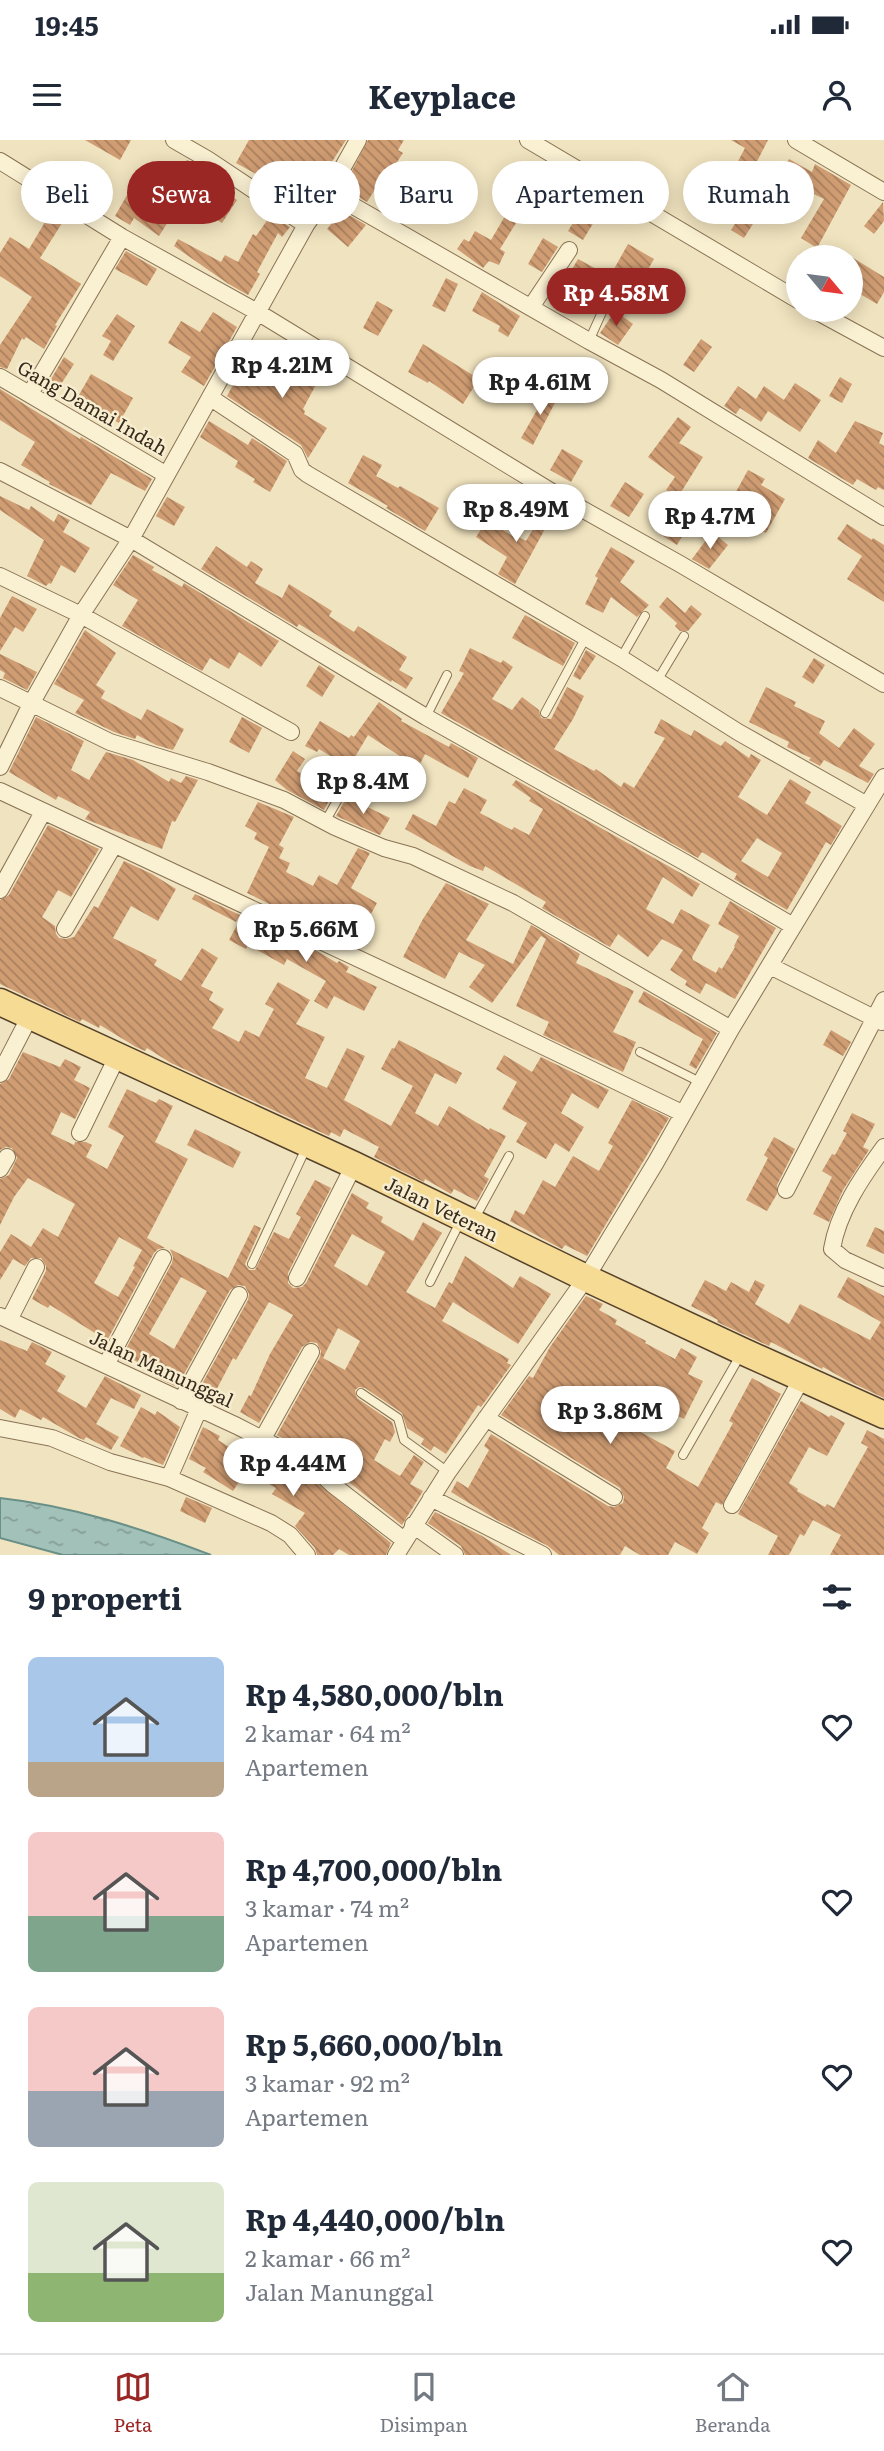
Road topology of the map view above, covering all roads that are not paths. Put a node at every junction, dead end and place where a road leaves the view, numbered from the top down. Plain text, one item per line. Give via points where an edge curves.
1 (174, 140) edge
2 (358, 140) edge
3 (528, 140) edge
4 (796, 140) edge
5 (0, 161) edge
6 (346, 161) edge
7 (884, 192) edge
8 (360, 210) edge
9 (306, 225) joint
10 (122, 237) junction
11 (569, 250) dead end
12 (616, 281) dead end
13 (786, 293) edge
14 (531, 307) junction
15 (259, 313) junction
16 (836, 322) edge
17 (589, 341) junction
18 (884, 348) edge
19 (0, 377) edge
20 (30, 394) junction
21 (211, 398) junction
22 (0, 471) edge
23 (165, 474) junction
24 (884, 517) edge
25 (131, 539) junction
26 (0, 576) edge
27 (81, 615) junction
28 (645, 616) dead end
29 (684, 636) dead end
30 (586, 637) junction
31 (621, 658) junction
32 (447, 674) dead end
33 (657, 681) junction
34 (884, 684) edge
35 (0, 688) edge
36 (31, 704) junction
37 (545, 713) dead end
38 (426, 717) junction
39 (291, 732) dead end
40 (0, 766) edge
41 (884, 777) edge
42 (347, 783) dead end
43 (0, 791) edge
44 (867, 805) junction
45 (43, 812) junction
46 (325, 822) junction
47 (114, 845) junction
48 (0, 890) edge
49 (793, 926) junction
50 (65, 929) dead end
51 (770, 967) junction
52 (884, 1000) edge
53 (0, 1002) edge
54 (30, 1016) junction
55 (879, 1021) edge
56 (731, 1029) junction
57 (640, 1052) dead end
58 (117, 1057) junction
59 (0, 1074) edge
60 (702, 1083) junction
61 (682, 1113) junction
62 (80, 1133) dead end
63 (309, 1143) junction
64 (884, 1147) edge
65 (509, 1156) dead end
66 (354, 1165) junction
67 (786, 1190) dead end
68 (468, 1220) junction
69 (163, 1258) dead end
70 (252, 1264) dead end
71 (36, 1267) dead end
72 (298, 1278) dead end
73 (586, 1278) junction
74 (884, 1278) edge
75 (430, 1282) dead end
76 (239, 1295) dead end
77 (4, 1318) edge
78 (742, 1351) junction
79 (312, 1352) dead end
80 (106, 1365) junction
81 (802, 1378) junction
82 (361, 1393) dead end
83 (181, 1401) junction
84 (199, 1409) junction
85 (884, 1415) edge
86 (486, 1418) junction
87 (0, 1428) edge
88 (262, 1440) junction
89 (683, 1455) dead end
90 (448, 1472) junction
91 (169, 1478) junction
92 (614, 1497) dead end
93 (430, 1498) junction
94 (732, 1505) dead end
95 (413, 1525) junction
96 (404, 1540) junction
97 (307, 1555) edge
98 (396, 1555) edge
99 (455, 1555) edge
100 (543, 1555) edge

1 - 9 street
2 - 6 street
3 - 13 street
4 - 7 street
5 - 10 street
8 - 14 street
9 - 15 street
10 - 15 street
10 - 20 street
11 - 14 street
12 - 17 lane
14 - 17 street
15 - 21 street
15 - 34 street via 557,495
16 - 18 street
17 - 24 street
19 - 20 street, Gang Damai Indah
20 - 23 street, Gang Damai Indah
21 - 23 street
21 - 30 street via 295,454 307,474
22 - 25 street
23 - 25 street
25 - 27 street
25 - 38 street
26 - 27 street
27 - 36 street
27 - 39 street
28 - 31 lane
29 - 33 lane
30 - 31 street
30 - 37 lane
31 - 33 street
32 - 38 lane
33 - 44 street
35 - 36 street
36 - 40 street
36 - 46 street via 110,742 284,800
38 - 49 street
41 - 44 street
42 - 46 lane
43 - 45 street
44 - 49 street
45 - 47 street
45 - 48 street
46 - 56 street via 413,856 513,903
47 - 50 street
47 - 61 street
49 - 51 street
51 - 55 street
51 - 56 street
52 - 55 street
53 - 54 main road, Jalan Veteran
54 - 58 main road, Jalan Veteran
54 - 59 street
55 - 67 street
56 - 60 street
57 - 60 lane
58 - 62 street
58 - 63 main road, Jalan Veteran
60 - 61 street
61 - 73 street
63 - 66 main road, Jalan Veteran
63 - 70 lane
64 - 74 street via 851,1198 832,1249
65 - 68 lane
66 - 68 main road, Jalan Veteran
66 - 72 street
68 - 73 main road, Jalan Veteran
68 - 75 lane
69 - 80 street
71 - 77 street
73 - 78 main road, Jalan Veteran
73 - 86 street
76 - 83 street
77 - 80 street, Jalan Manunggal
78 - 81 main road, Jalan Veteran
78 - 89 lane
79 - 88 street
80 - 83 street, Jalan Manunggal
81 - 85 main road, Jalan Veteran
81 - 94 street
82 - 90 lane via 398,1418 404,1440
83 - 84 street, Jalan Manunggal
84 - 88 street, Jalan Manunggal
84 - 91 street
86 - 90 street
86 - 92 street
87 - 91 street via 52,1438 110,1462
88 - 96 street, Jalan Manunggal via 317,1470
90 - 93 street
91 - 97 street via 271,1523 290,1535
93 - 95 street
93 - 100 street
95 - 96 street
95 - 99 street
96 - 98 street

